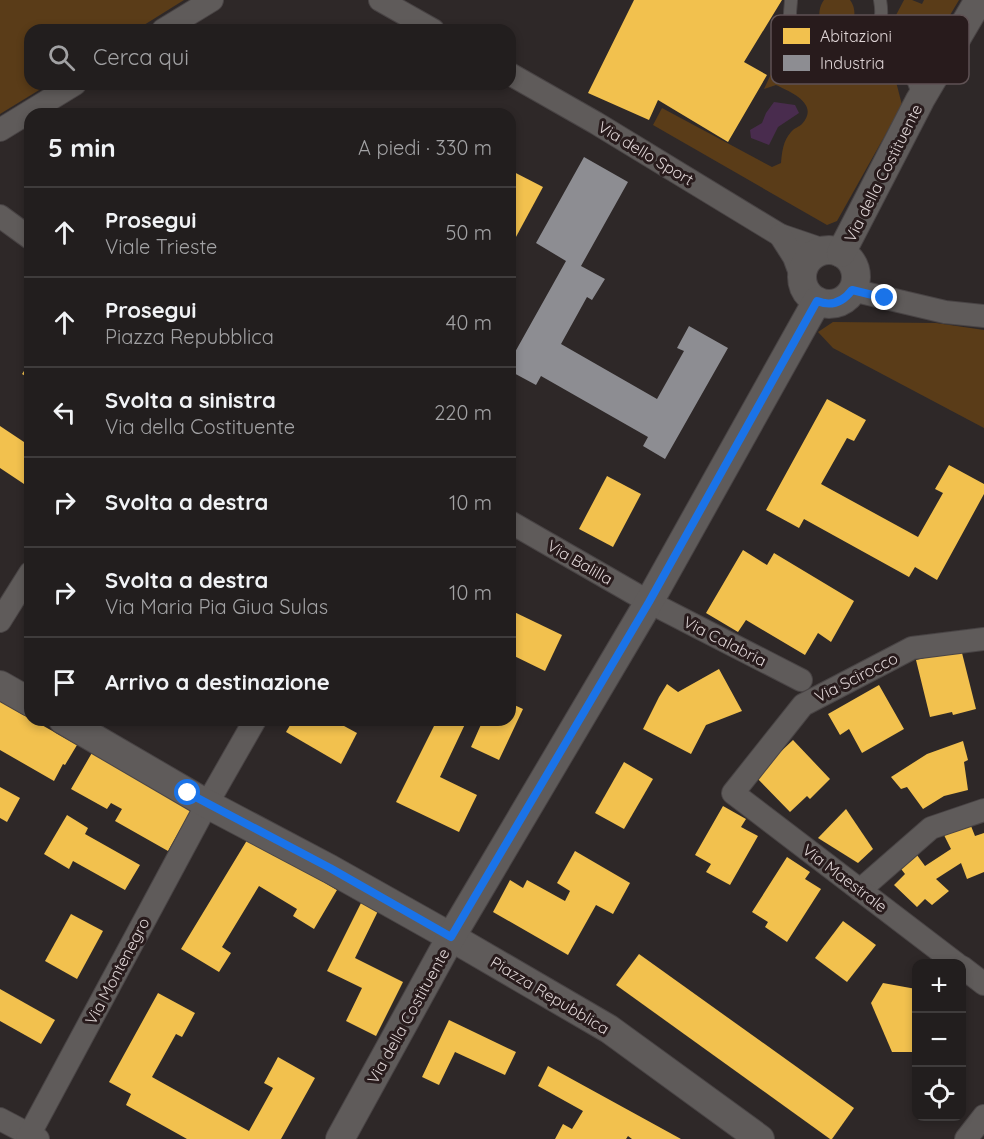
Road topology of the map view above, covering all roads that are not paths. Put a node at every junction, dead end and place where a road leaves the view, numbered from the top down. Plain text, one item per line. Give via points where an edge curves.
1 (212, 0) edge
2 (380, 0) edge
3 (791, 0) edge
4 (880, 0) edge
5 (979, 0) edge
6 (790, 15) edge
7 (881, 15) edge
8 (969, 17) edge
9 (173, 24) edge
10 (423, 24) edge
11 (516, 77) edge
12 (914, 84) edge
13 (929, 84) edge
14 (65, 90) edge
15 (920, 100) junction
16 (36, 108) edge
17 (24, 115) edge
18 (0, 130) edge
19 (0, 216) edge
20 (24, 234) edge
21 (780, 235) junction
22 (833, 252) junction
23 (801, 276) junction
24 (852, 290) junction
25 (817, 301) junction
26 (984, 316) edge
27 (516, 525) edge
28 (24, 583) edge
29 (649, 602) junction
30 (0, 621) edge
31 (984, 639) edge
32 (801, 680) dead end
33 (0, 685) edge
34 (24, 699) edge
35 (252, 726) edge
36 (97, 728) edge
37 (733, 794) joint
38 (207, 804) junction
39 (984, 810) edge
40 (860, 890) junction
41 (451, 937) junction
42 (952, 959) edge
43 (966, 970) edge
44 (984, 984) edge
45 (984, 1116) edge
46 (0, 1119) edge
47 (31, 1137) edge
48 (340, 1139) edge
49 (760, 1139) edge
50 (966, 1139) edge

1 - 9 street
2 - 10 street
3 - 6 lane
4 - 7 lane
5 - 8 street, Via della Costituente
11 - 21 street, Via dello Sport
12 - 15 lane
13 - 15 street, Via della Costituente
14 - 16 street
15 - 22 street, Via della Costituente
17 - 18 street
19 - 20 street
21 - 22 street, Via dello Sport
21 - 23 street, Via dello Sport
22 - 23 street via 815,253
22 - 24 street via 848,258 853,265 856,273
23 - 25 street via 807,293
24 - 25 street via 839,302
24 - 26 street via 945,312
25 - 29 street, Via della Costituente
27 - 29 street, Via Balilla
28 - 30 street
29 - 32 street, Via Calabria
29 - 41 street, Via della Costituente
31 - 37 street, Via Scirocco via 912,648 803,705
33 - 34 street
35 - 38 street, Via Montenegro
36 - 38 street, Piazza Repubblica
37 - 40 street, Via Maestrale
38 - 41 street, Piazza Repubblica
38 - 47 street, Via Montenegro
39 - 40 street via 931,828
40 - 42 street, Via Maestrale
41 - 48 street, Via della Costituente
41 - 49 street, Piazza Repubblica via 609,1029
43 - 44 street
45 - 50 street
46 - 47 street

